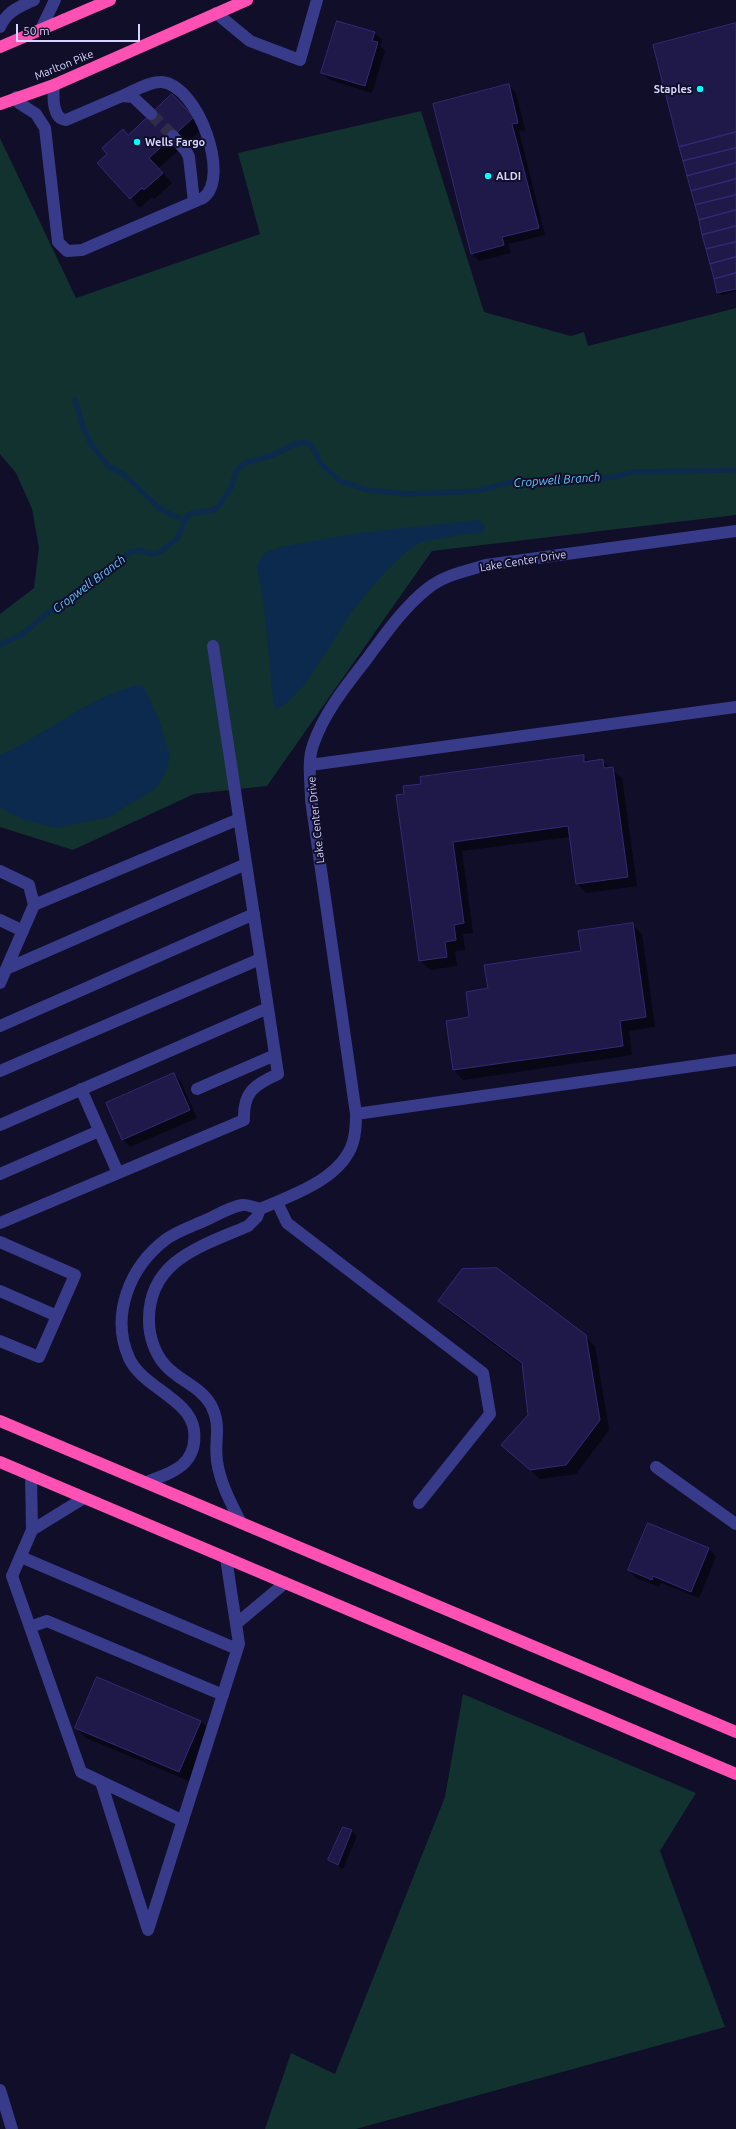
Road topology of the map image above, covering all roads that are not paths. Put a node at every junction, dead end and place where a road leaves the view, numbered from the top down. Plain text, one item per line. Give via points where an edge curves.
1 (34, 0) edge
2 (55, 0) edge
3 (110, 0) edge
4 (247, 0) edge
5 (316, 1) edge
6 (216, 13) junction
7 (0, 27) edge
8 (41, 29) junction
9 (0, 47) edge
10 (54, 85) junction
11 (122, 96) junction
12 (16, 97) junction
13 (0, 104) edge
14 (151, 114) tunnel mouth
15 (173, 136) tunnel mouth
16 (194, 202) junction
17 (736, 531) edge
18 (213, 646) dead end
19 (736, 707) edge
20 (310, 765) junction
21 (239, 819) junction
22 (246, 864) junction
23 (0, 871) edge
24 (34, 904) junction
25 (254, 914) junction
26 (0, 920) edge
27 (23, 931) junction
28 (260, 959) junction
29 (6, 969) junction
30 (0, 984) edge
31 (268, 1008) junction
32 (0, 1026) edge
33 (275, 1055) junction
34 (736, 1060) edge
35 (0, 1071) edge
36 (81, 1089) junction
37 (197, 1089) dead end
38 (356, 1114) junction
39 (0, 1125) edge
40 (99, 1131) junction
41 (118, 1173) junction
42 (0, 1174) edge
43 (277, 1202) junction
44 (260, 1209) junction
45 (0, 1223) edge
46 (0, 1242) edge
47 (0, 1291) edge
48 (57, 1316) junction
49 (0, 1341) edge
50 (0, 1421) edge
51 (0, 1462) edge
52 (656, 1467) dead end
53 (31, 1475) junction
54 (146, 1482) junction
55 (84, 1498) junction
56 (419, 1503) dead end
57 (241, 1523) junction
58 (736, 1524) edge
59 (32, 1530) junction
60 (21, 1557) junction
61 (226, 1558) junction
62 (285, 1583) junction
63 (236, 1624) junction
64 (30, 1627) junction
65 (237, 1649) junction
66 (223, 1696) junction
67 (736, 1732) edge
68 (736, 1774) edge
69 (101, 1782) junction
70 (183, 1821) junction
71 (0, 2090) edge
72 (12, 2129) edge

1 - 7 street via 12,10
2 - 8 street
3 - 8 highway
4 - 6 highway, Marlton Pike
5 - 6 street via 300,60 250,41
6 - 10 highway, Marlton Pike
8 - 9 highway
10 - 11 street via 53,97 57,115 62,120
10 - 12 highway, Marlton Pike
11 - 14 street via 134,97
11 - 16 street via 161,82 177,87 197,109 209,144 213,180 208,195
12 - 13 highway, Marlton Pike
12 - 16 street via 19,103 36,114 45,128 58,242 67,251 82,250
15 - 16 street via 189,157
17 - 20 street, Lake Center Drive via 486,565 448,576 428,588 408,606 348,683 326,714 312,747
18 - 21 street
19 - 20 street
20 - 38 street, Lake Center Drive via 311,800
21 - 22 street
21 - 24 street
22 - 25 street
22 - 29 street
23 - 24 street via 30,885
24 - 27 street
25 - 28 street
25 - 32 street
26 - 27 street
27 - 29 street
28 - 31 street
28 - 35 street
29 - 30 street
31 - 33 street
31 - 36 street
33 - 37 street
33 - 41 street via 278,1074 253,1088 246,1097 243,1108 244,1120
34 - 38 street
36 - 39 street
36 - 40 street
38 - 43 street, Lake Center Drive via 353,1142 338,1166 327,1176
40 - 41 street
40 - 42 street
41 - 45 street
43 - 44 street, Lake Center Drive
43 - 56 street via 286,1223 483,1373 490,1414
44 - 54 street via 243,1205 166,1239 137,1269 124,1299 122,1333 129,1358 139,1373 183,1408 191,1419 194,1430 192,1452 178,1470
44 - 57 street via 257,1218 248,1226 177,1260 160,1278 154,1290 149,1313 151,1338 160,1358 172,1371 203,1394 214,1412 218,1431 216,1454 220,1475
46 - 48 street via 74,1275
47 - 48 street
48 - 49 street via 39,1357
50 - 54 highway
51 - 53 highway
52 - 58 street
53 - 55 highway
53 - 59 street
54 - 57 highway
55 - 59 street
55 - 61 highway
57 - 67 highway
59 - 60 street
60 - 64 street via 12,1576
60 - 65 street
61 - 62 highway
61 - 63 street
62 - 63 street
62 - 68 highway
63 - 65 street via 239,1644
64 - 66 street via 47,1621
64 - 69 street via 81,1772
65 - 66 street
66 - 70 street
69 - 70 street
69 - 70 street via 148,1930
71 - 72 street

